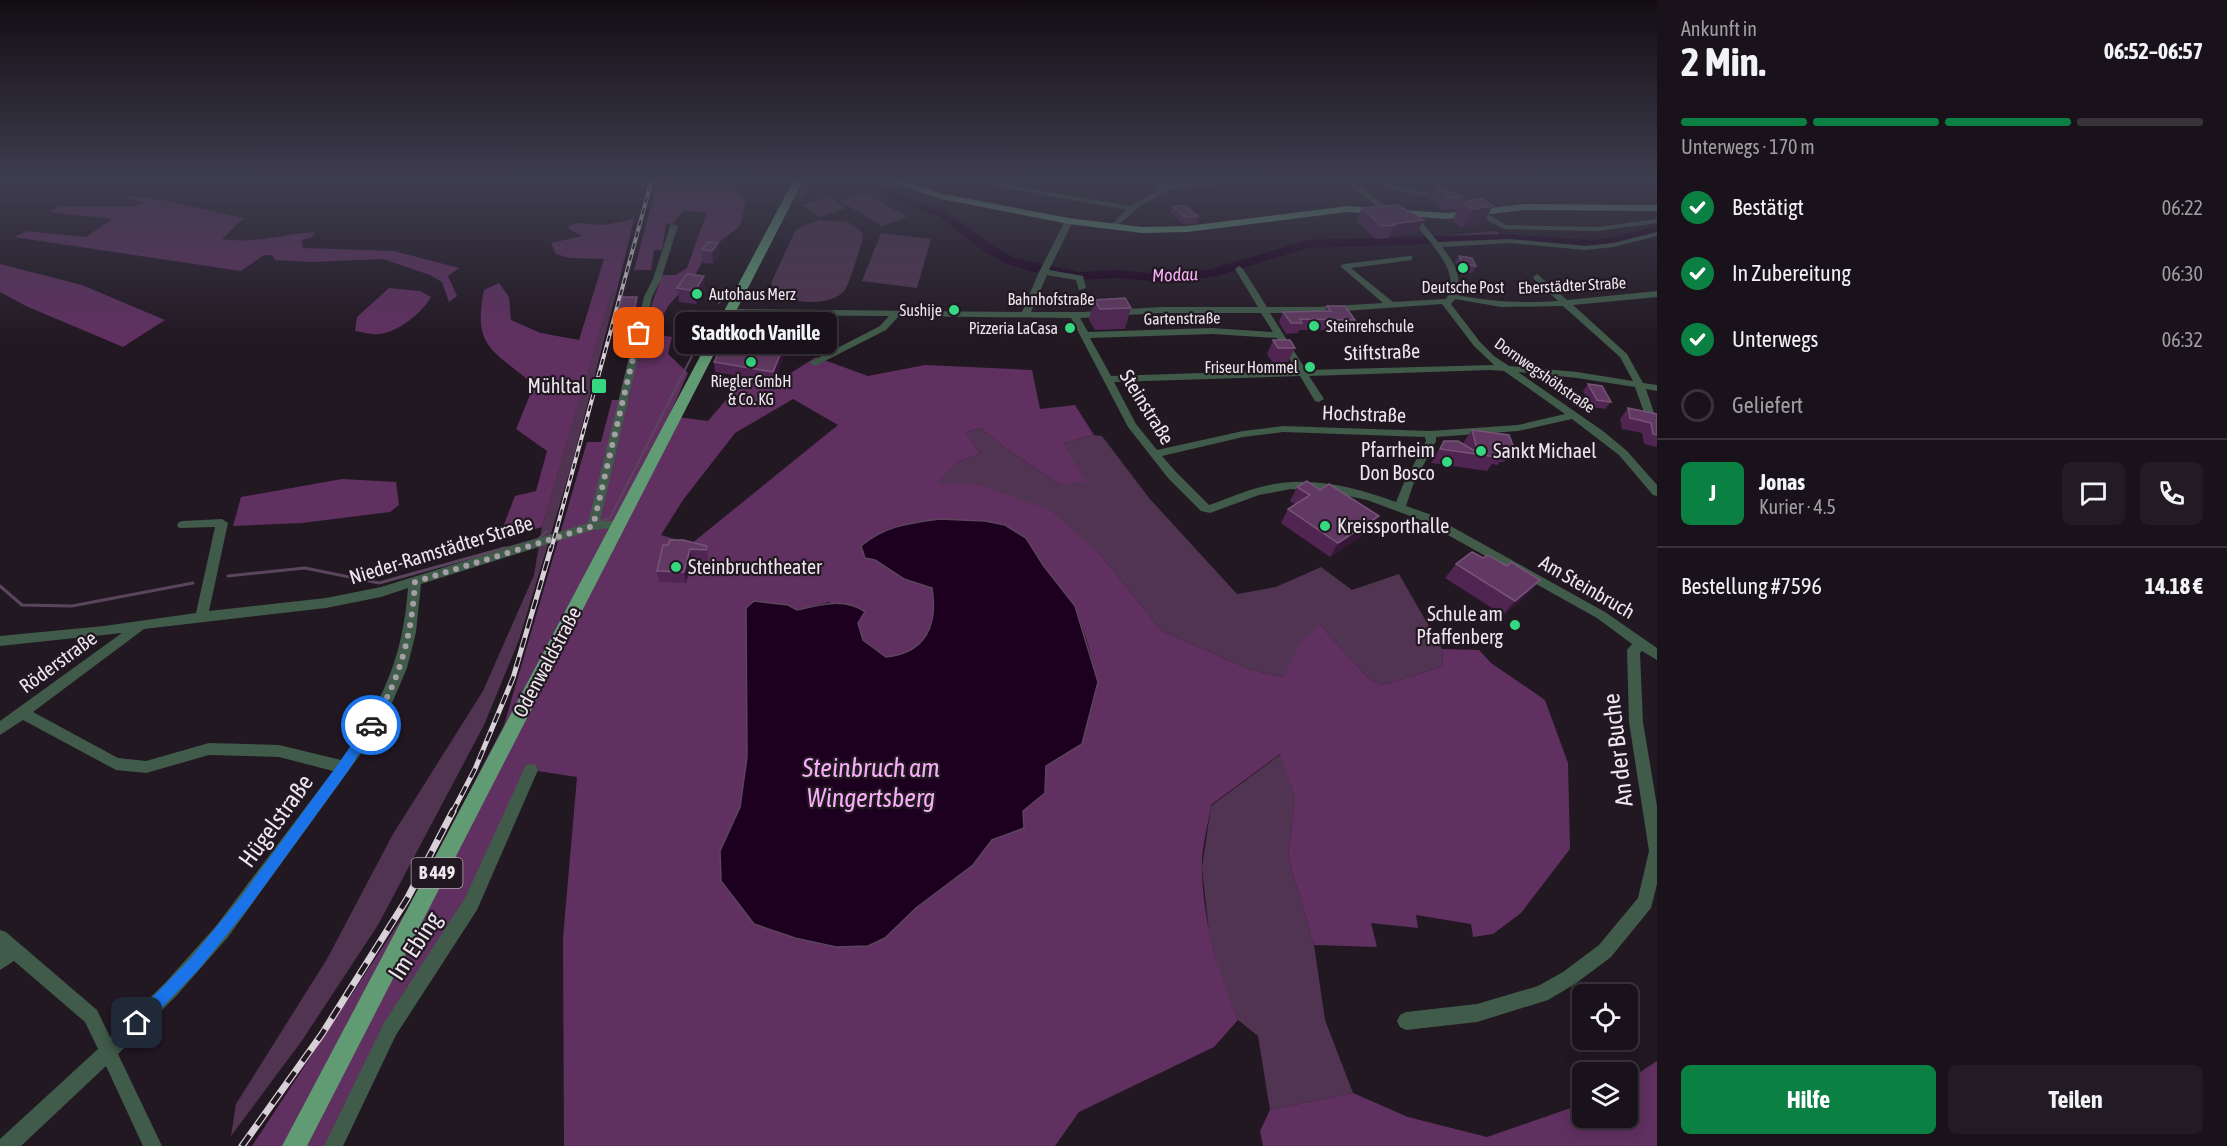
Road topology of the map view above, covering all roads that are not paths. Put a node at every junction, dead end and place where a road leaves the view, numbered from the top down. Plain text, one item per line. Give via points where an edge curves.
1 (672, 232) edge
2 (771, 232) edge
3 (1063, 232) edge
4 (1425, 232) edge
5 (1657, 234) edge
6 (1433, 242) junction
7 (1409, 258) dead end
8 (1045, 269) junction
9 (1239, 269) dead end
10 (1537, 277) dead end
11 (1082, 288) dead end
12 (1657, 294) edge
13 (739, 295) junction
14 (1450, 298) junction
15 (1389, 303) junction
16 (1566, 303) junction
17 (1265, 310) junction
18 (730, 312) junction
19 (758, 312) junction
20 (1026, 313) junction
21 (896, 314) junction
22 (1074, 315) junction
23 (1084, 335) junction
24 (1280, 335) junction
25 (816, 363) dead end
26 (1505, 369) junction
27 (1302, 372) junction
28 (1107, 379) junction
29 (1639, 384) junction
30 (1657, 387) edge
31 (1319, 399) dead end
32 (1574, 415) junction
33 (1657, 417) edge
34 (1430, 434) junction
35 (1154, 454) junction
36 (1657, 492) edge
37 (1400, 507) junction
38 (1205, 508) joint
39 (619, 524) junction
40 (183, 525) dead end
41 (593, 526) junction
42 (415, 582) junction
43 (201, 617) junction
44 (140, 626) junction
45 (0, 641) edge
46 (1644, 644) junction
47 (1657, 655) edge
48 (21, 712) junction
49 (0, 729) edge
50 (344, 767) junction
51 (531, 770) dead end
52 (7, 944) edge
53 (0, 962) edge
54 (1406, 1021) dead end
55 (109, 1052) junction
56 (7, 1146) edge
57 (153, 1146) edge
58 (294, 1146) edge
59 (333, 1146) edge

1 - 41 street via 648,297
2 - 13 main road, Odenwaldstraße / B 449
3 - 8 street
4 - 6 street, Dornwegshöhstraße
5 - 6 street via 1613,246 1586,248
6 - 14 street, Dornwegshöhstraße via 1454,277 1455,291
7 - 15 street via 1344,266
8 - 11 street via 1080,278
8 - 20 street
9 - 17 street
10 - 16 street
12 - 16 street, Eberstädter Straße
13 - 18 main road, Odenwaldstraße / B 449
13 - 19 street via 744,304
14 - 15 street, Bahnhofstraße
14 - 16 street, Eberstädter Straße
14 - 26 street, Dornwegshöhstraße via 1448,309 1477,344
15 - 17 street, Bahnhofstraße
16 - 29 street via 1624,356
17 - 22 street, Bahnhofstraße
17 - 24 street
18 - 19 street, Bahnhofstraße
18 - 39 main road, Odenwaldstraße / B 449
19 - 21 street, Bahnhofstraße
20 - 21 street, Bahnhofstraße
20 - 22 street, Bahnhofstraße
21 - 25 street via 883,328
22 - 23 street, Steinstraße
23 - 24 street, Gartenstraße via 1212,331
23 - 28 street, Steinstraße
24 - 27 street
26 - 27 street, Stiftstraße
26 - 29 street, Stiftstraße
26 - 32 street, Dornwegshöhstraße
27 - 28 street, Stiftstraße
27 - 31 street
28 - 35 street, Steinstraße via 1132,425
29 - 30 street, Stiftstraße
29 - 33 street via 1650,415
32 - 34 street, Hochstraße via 1518,428
32 - 36 street, Dornwegshöhstraße via 1623,453
34 - 35 street, Hochstraße via 1282,429
34 - 37 street via 1431,441
35 - 38 street, Steinstraße
37 - 38 street, Am Steinbruch via 1301,485 1269,488
37 - 46 street, Am Steinbruch via 1425,517 1591,610
39 - 41 street, Nieder-Ramstädter Straße
39 - 58 main road, Odenwaldstraße / B 449
40 - 43 street via 222,523
41 - 42 street, Nieder-Ramstädter Straße
42 - 43 street, Nieder-Ramstädter Straße via 326,603
42 - 50 street, Hügelstraße via 411,626 396,679
43 - 44 street, Nieder-Ramstädter Straße
44 - 45 street, Nieder-Ramstädter Straße
44 - 48 street, Röderstraße
46 - 47 street, Am Steinbruch
46 - 54 street, An der Buche via 1632,650 1635,722 1657,851 1645,902 1605,951 1542,993 1477,1013
48 - 49 street, Röderstraße
48 - 50 street via 116,764 146,767 209,749 279,751
50 - 55 street, Hügelstraße via 245,902 194,964
51 - 59 street, Im Ebing via 471,904 390,1029
52 - 53 street
52 - 55 street via 91,1016
55 - 56 street, Hügelstraße
55 - 57 street

